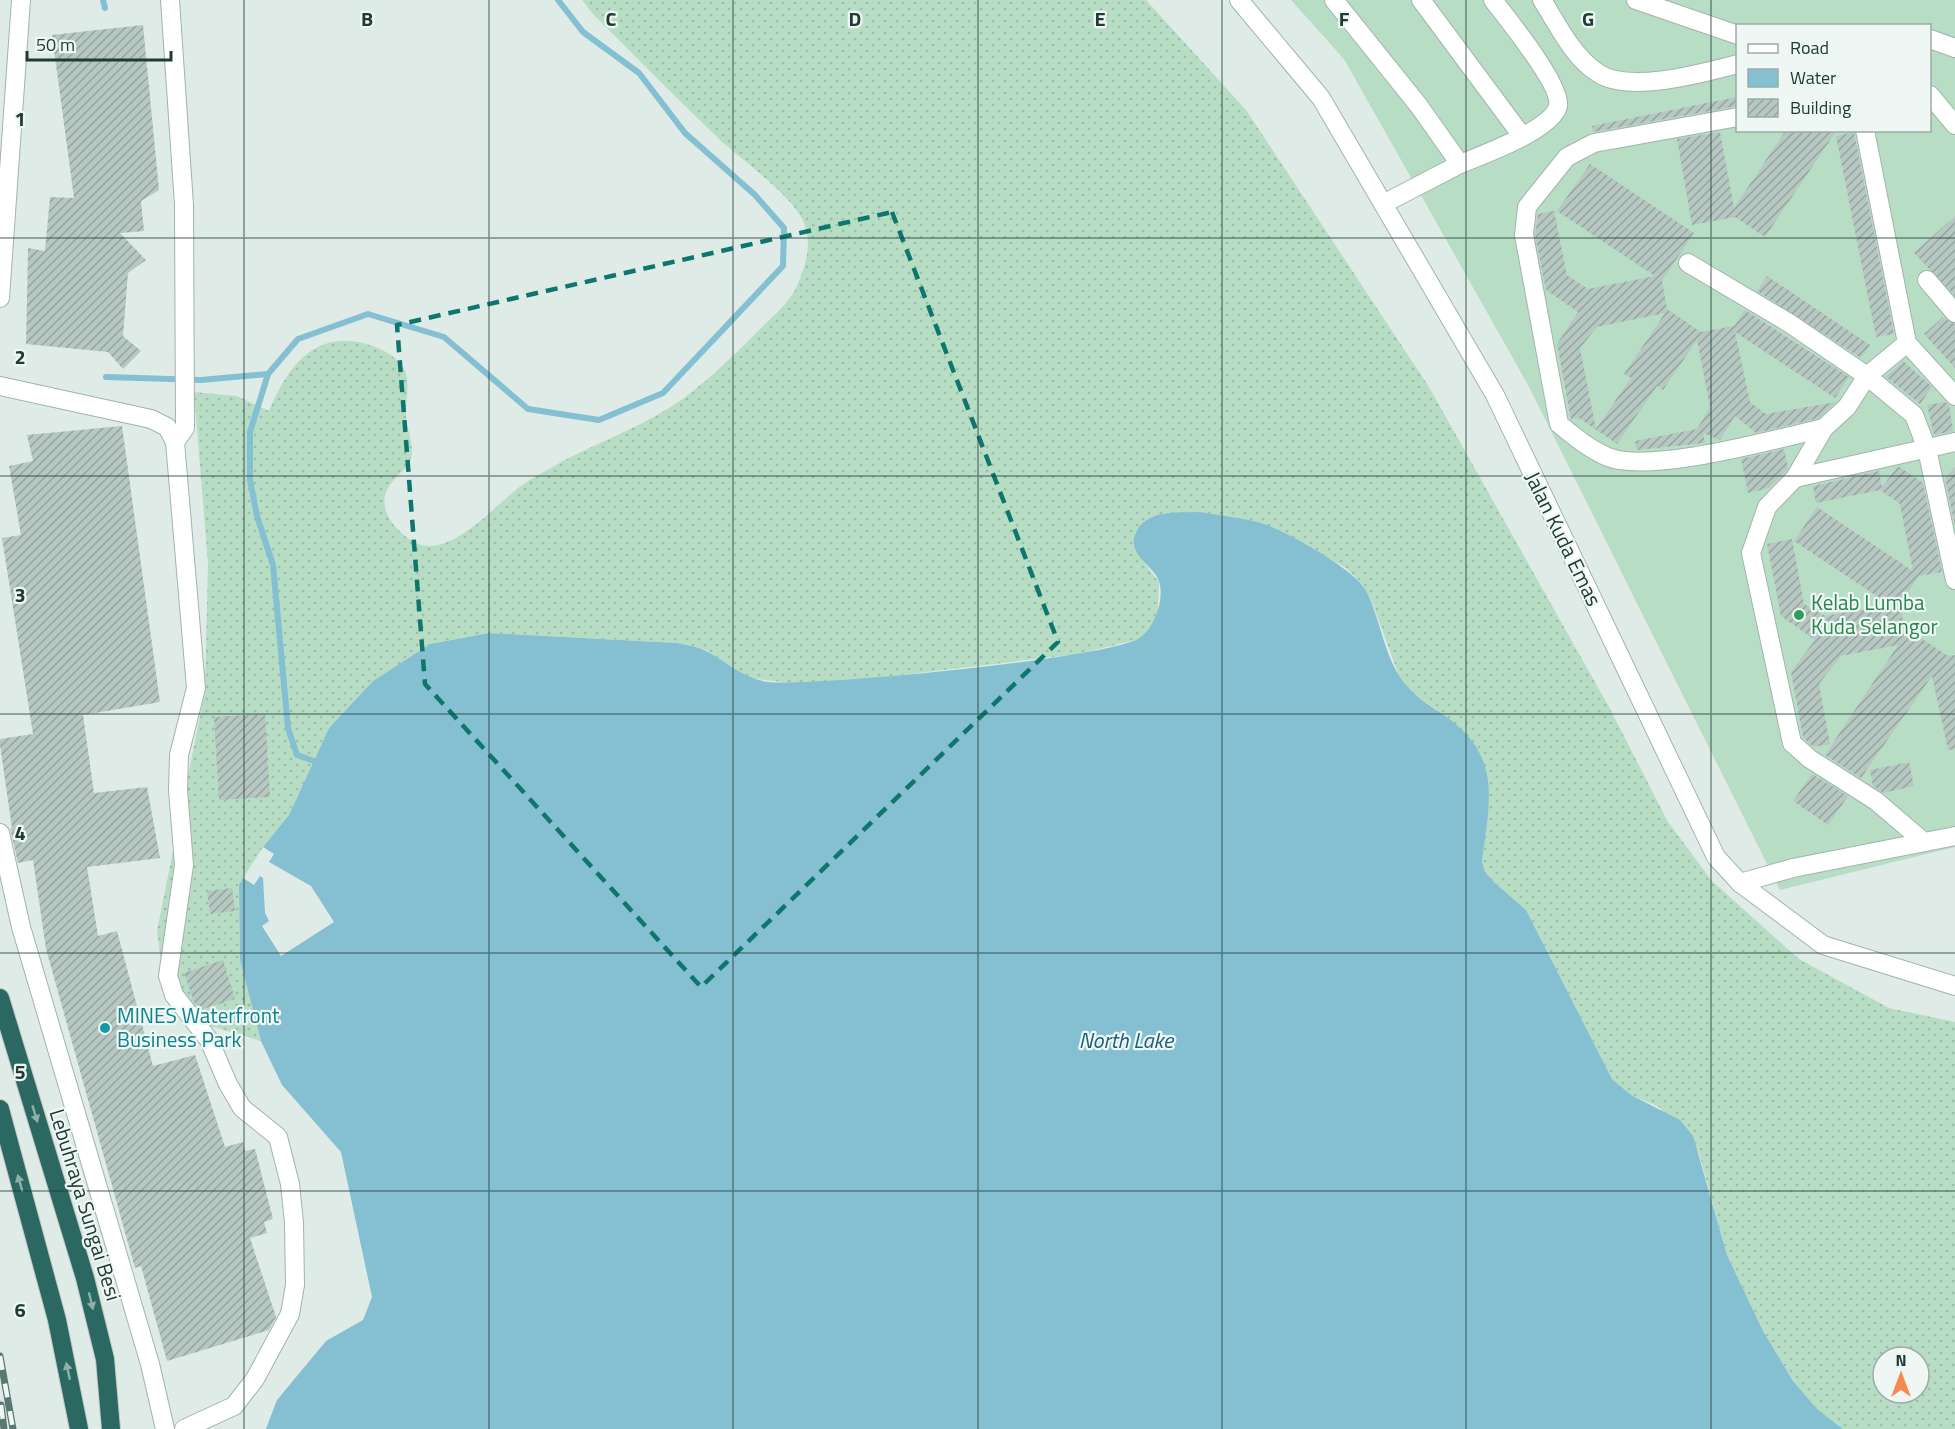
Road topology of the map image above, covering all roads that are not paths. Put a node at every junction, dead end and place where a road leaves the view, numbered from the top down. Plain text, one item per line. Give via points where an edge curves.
1 (21, 0) edge
2 (171, 0) edge
3 (1239, 0) edge
4 (1334, 0) edge
5 (1421, 0) edge
6 (1493, 0) edge
7 (1542, 0) edge
8 (1636, 0) edge
9 (1736, 35) edge
10 (1931, 40) edge
11 (1955, 48) edge
12 (1736, 64) edge
13 (1931, 97) edge
14 (1736, 117) edge
15 (1955, 124) edge
16 (1865, 132) edge
17 (1522, 136) junction
18 (1460, 164) junction
19 (1383, 204) junction
20 (1688, 263) dead end
21 (1927, 280) dead end
22 (0, 298) edge
23 (1955, 313) edge
24 (1907, 343) junction
25 (1868, 376) junction
26 (0, 386) edge
27 (1955, 396) edge
28 (1824, 428) junction
29 (175, 442) junction
30 (1955, 442) edge
31 (1927, 449) junction
32 (1795, 478) junction
33 (1955, 580) edge
34 (0, 833) edge
35 (1955, 836) edge
36 (1924, 842) junction
37 (1740, 883) junction
38 (1955, 986) edge
39 (0, 998) edge
40 (0, 1109) edge
41 (79, 1429) edge
42 (111, 1429) edge
43 (165, 1429) edge
44 (184, 1429) edge

1 - 22 street
2 - 29 street via 184,205 184,428
3 - 19 street, Jalan Kuda Emas via 1321,98
4 - 18 street
5 - 17 street
6 - 17 street via 1536,57 1558,97 1555,114
7 - 12 street via 1578,55 1599,74 1629,81 1696,75
8 - 9 street
10 - 11 street
13 - 15 street
14 - 28 street via 1594,144 1567,157 1527,207 1524,235 1559,424 1609,457 1643,463
16 - 24 street
17 - 18 street
18 - 19 street
19 - 37 street, Jalan Kuda Emas via 1495,395 1716,857
20 - 25 street via 1790,323
21 - 23 street
24 - 25 street
24 - 27 street
25 - 28 street via 1847,407
25 - 31 street via 1914,415
26 - 29 street via 151,420 167,427
28 - 32 street
29 - 44 street via 196,687 179,755 184,865 168,976 174,995 208,1040 242,1108 278,1137 290,1184 296,1285 290,1314 255,1379 234,1406
30 - 31 street
31 - 32 street
31 - 33 street
32 - 36 street via 1767,507 1751,553 1792,743 1876,801
34 - 43 street via 21,927 150,1364
35 - 36 street
36 - 37 street via 1793,868
37 - 38 street, Jalan Kuda Emas via 1823,945
39 -> 42 highway, Lebuhraya Sungai Besi via 86,1278 105,1359
41 -> 40 highway via 57,1320

